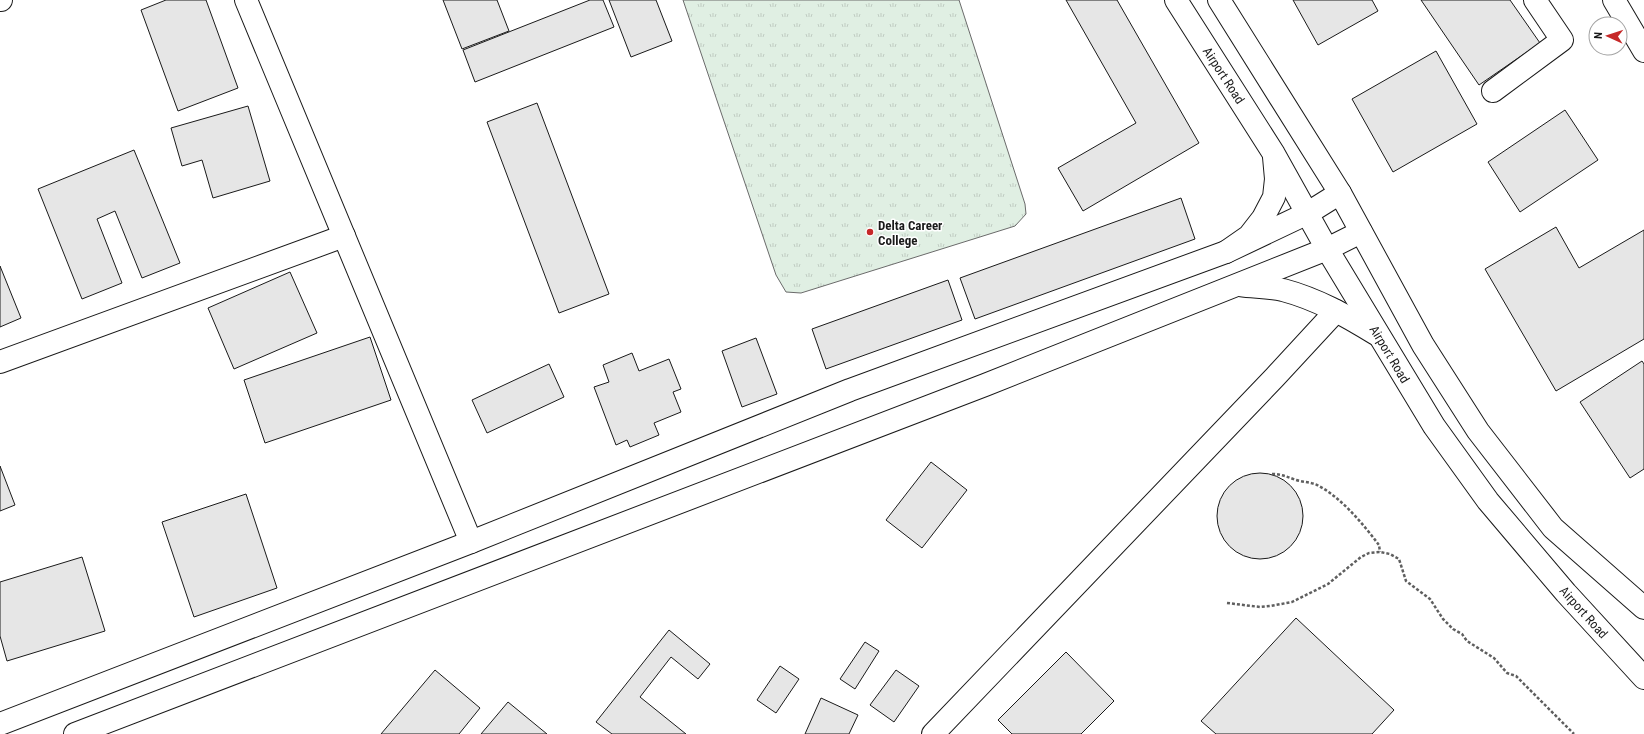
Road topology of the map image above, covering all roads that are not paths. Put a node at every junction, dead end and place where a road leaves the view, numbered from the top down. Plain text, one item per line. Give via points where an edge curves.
1 (246, 0) edge
2 (1176, 0) edge
3 (1219, 0) edge
4 (1535, 0) edge
5 (1614, 0) edge
6 (1644, 51) edge
7 (1494, 91) dead end
8 (1274, 154) junction
9 (1340, 193) junction
10 (1308, 213) junction
11 (1361, 232) junction
12 (344, 236) junction
13 (1327, 249) junction
14 (1226, 252) junction
15 (1240, 285) junction
16 (1336, 311) junction
17 (1378, 335) junction
18 (0, 362) edge
19 (471, 542) junction
20 (1644, 608) edge
21 (1644, 678) edge
22 (0, 724) edge
23 (75, 734) edge
24 (933, 734) edge

1 - 12 street
2 - 8 street, Airport Road
3 - 9 street
4 - 7 street via 1562,40
5 - 6 street
8 - 10 street, Airport Road
8 - 14 street via 1274,197 1263,218 1249,236
9 - 10 street
9 - 11 street
10 - 13 street, Airport Road
10 - 14 street
11 - 13 street
11 - 20 street via 1423,345 1478,431 1553,528
12 - 18 street
12 - 19 street
13 - 15 street
13 - 17 street, Airport Road
14 - 19 street via 850,390
15 - 16 street via 1282,290 1319,302
15 - 23 street via 985,386
16 - 17 street
16 - 24 street
17 - 21 street, Airport Road via 1434,426 1488,502
19 - 22 street

